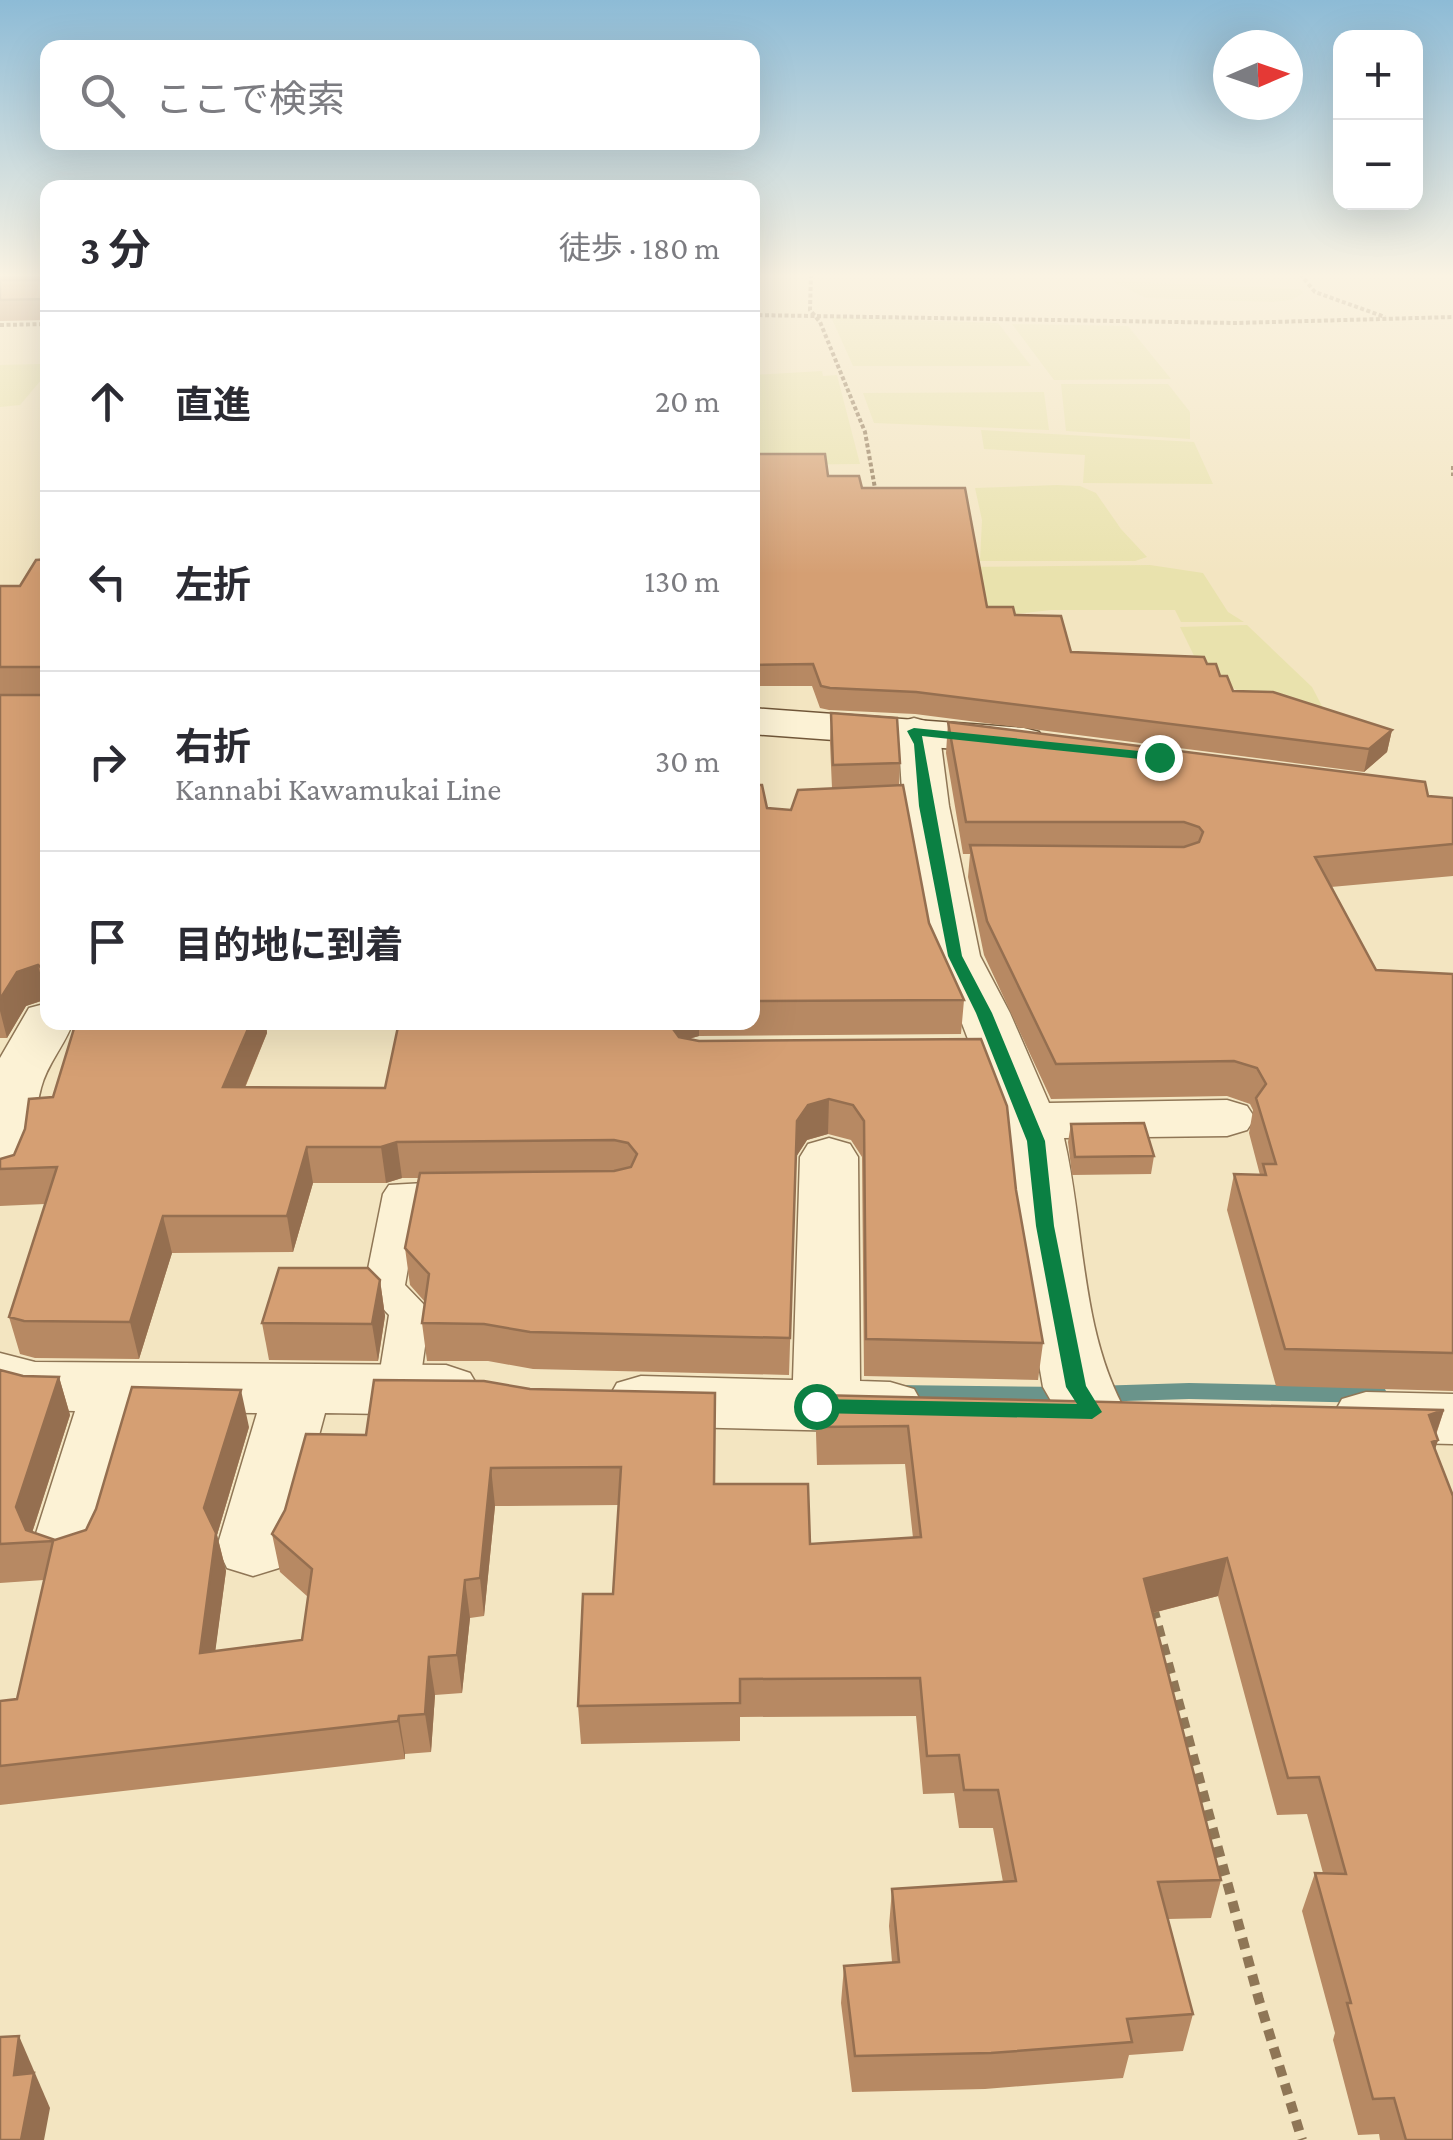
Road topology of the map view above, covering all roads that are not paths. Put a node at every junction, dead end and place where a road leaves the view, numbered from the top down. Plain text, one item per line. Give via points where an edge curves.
1 (760, 721) edge
2 (914, 731) junction
3 (1070, 746) edge
4 (41, 1030) edge
5 (944, 1054) edge
6 (1001, 1054) junction
7 (6, 1087) edge
8 (1228, 1118) dead end
9 (1028, 1121) junction
10 (829, 1156) dead end
11 (0, 1176) edge
12 (499, 1193) edge
13 (0, 1377) edge
14 (116, 1386) junction
15 (298, 1388) junction
16 (398, 1389) junction
17 (503, 1393) edge
18 (590, 1400) edge
19 (826, 1406) junction
20 (1301, 1416) edge
21 (1453, 1419) edge
22 (68, 1546) edge
23 (254, 1546) dead end

1 - 2 street
2 - 3 street
2 - 6 street via 920,744 908,807 955,866 955,956
4 - 7 street
5 - 6 street
6 - 9 street
7 - 11 street via 6,1164
8 - 9 street
9 - 19 street via 1076,1387 1120,1412
10 - 19 street
12 - 16 lane via 402,1194 384,1289 410,1311
13 - 14 street via 35,1386
14 - 15 street
14 - 22 street
15 - 16 street
15 - 23 street
16 - 17 street
18 - 19 street
20 - 21 street

